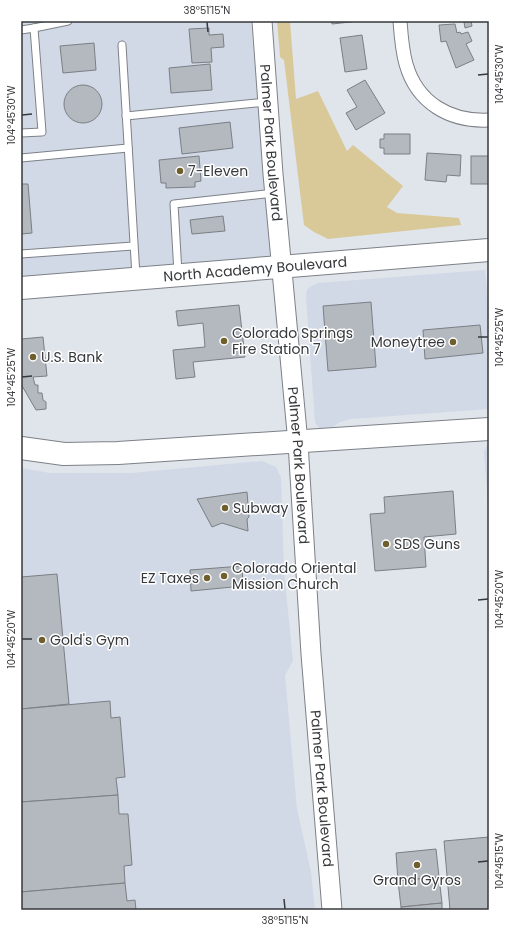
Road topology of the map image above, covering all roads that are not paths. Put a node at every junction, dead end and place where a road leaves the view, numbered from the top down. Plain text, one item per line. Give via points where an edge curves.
1 (68, 21) edge
2 (262, 21) edge
3 (400, 21) edge
4 (34, 28) junction
5 (21, 30) edge
6 (122, 46) dead end
7 (268, 102) junction
8 (126, 116) junction
9 (489, 120) edge
10 (21, 134) edge
11 (128, 148) junction
12 (21, 158) edge
13 (275, 193) junction
14 (133, 246) junction
15 (489, 250) edge
16 (21, 254) edge
17 (281, 266) junction
18 (178, 275) junction
19 (136, 278) junction
20 (21, 288) edge
21 (489, 429) edge
22 (298, 443) junction
23 (21, 448) edge
24 (332, 910) edge

1 - 4 lane
2 - 7 main road, Palmer Park Boulevard
3 - 9 street via 406,64 412,80 423,95 434,106 449,115 464,120
4 - 5 lane
4 - 10 lane via 42,132
6 - 8 lane
7 - 8 lane
7 - 13 main road, Palmer Park Boulevard
8 - 11 lane
11 - 12 lane
11 - 14 lane
13 - 17 main road, Palmer Park Boulevard
13 - 18 lane via 174,204
14 - 16 lane
14 - 19 lane
15 - 17 highway, North Academy Boulevard
17 - 18 highway, North Academy Boulevard
17 - 22 main road, Palmer Park Boulevard
18 - 19 highway, North Academy Boulevard
19 - 20 highway, North Academy Boulevard
21 - 22 highway
22 - 23 highway via 64,454
22 - 24 main road, Palmer Park Boulevard via 311,654

